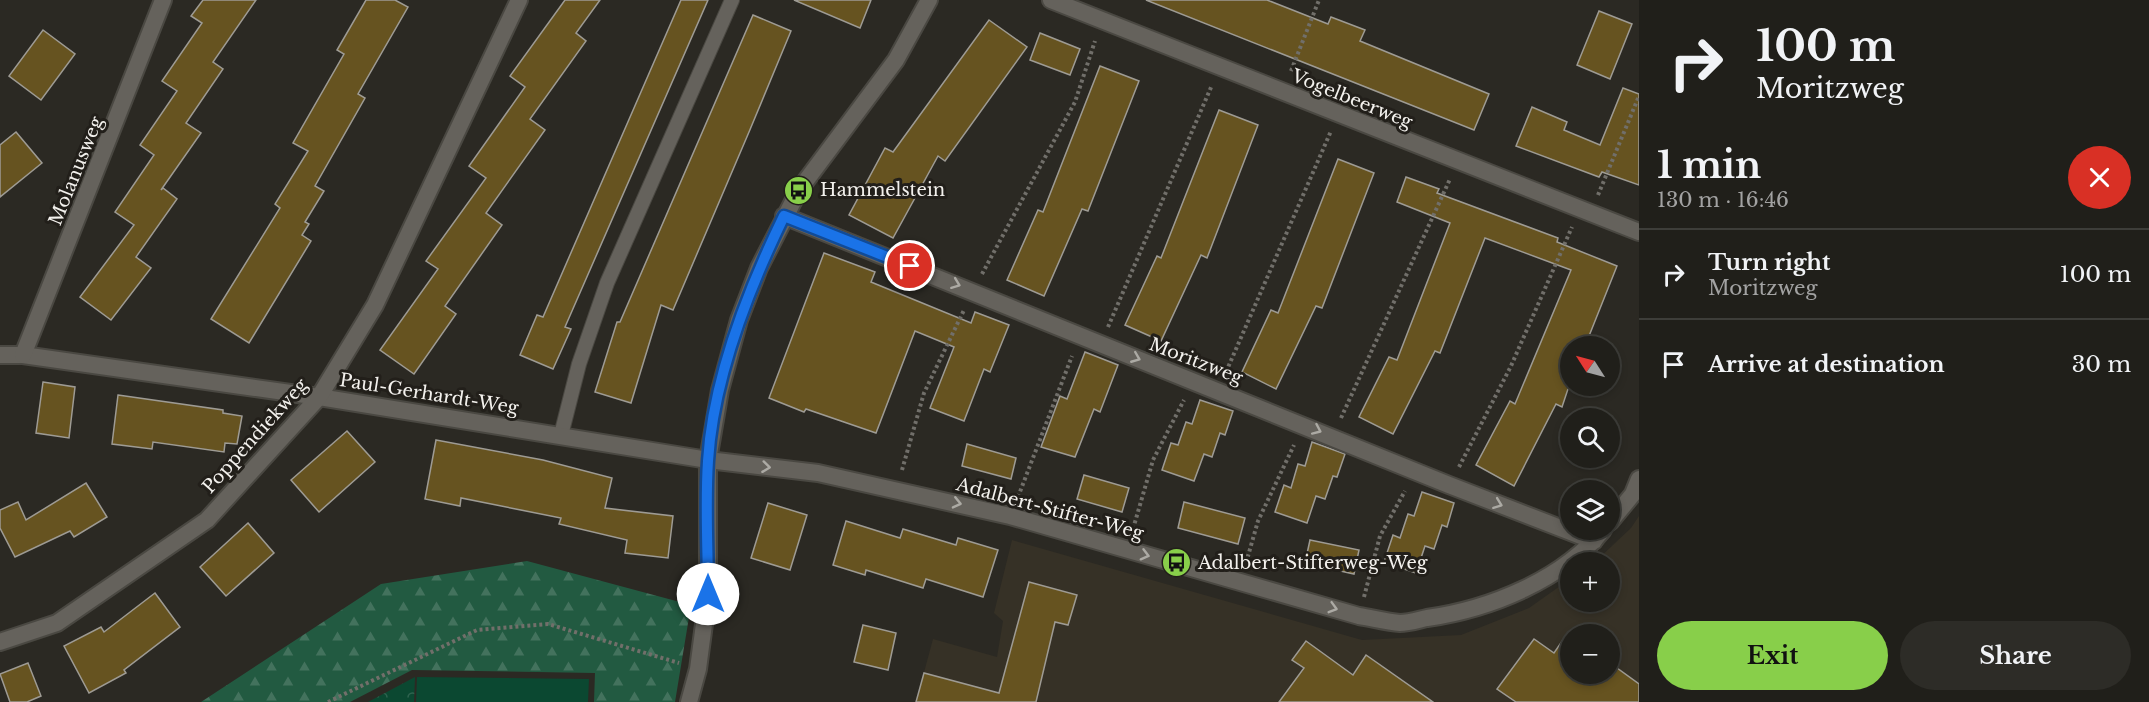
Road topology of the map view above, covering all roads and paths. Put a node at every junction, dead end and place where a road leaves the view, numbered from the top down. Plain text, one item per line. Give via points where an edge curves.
1 (163, 0) edge
2 (519, 0) edge
3 (732, 0) edge
4 (929, 0) edge
5 (1051, 0) edge
6 (1318, 0) edge
7 (1102, 20) junction
8 (1219, 68) junction
9 (1282, 91) junction
10 (1639, 96) edge
11 (1338, 114) junction
12 (1457, 162) junction
13 (1585, 211) junction
14 (784, 216) junction
15 (1639, 232) edge
16 (973, 290) junction
17 (1079, 335) junction
18 (1101, 344) junction
19 (0, 355) edge
20 (22, 355) junction
21 (1193, 382) junction
22 (1218, 390) junction
23 (319, 397) junction
24 (1304, 425) junction
25 (561, 435) junction
26 (1332, 437) junction
27 (708, 460) junction
28 (1416, 471) junction
29 (1639, 479) edge
30 (1449, 485) junction
31 (897, 489) junction
32 (1620, 510) edge
33 (1010, 516) junction
34 (1560, 522) edge
35 (1593, 540) edge
36 (1127, 550) junction
37 (1241, 580) junction
38 (1359, 615) junction
39 (0, 642) edge
40 (698, 669) junction
41 (328, 702) edge
42 (689, 702) edge

1 - 20 street, Molanusweg
2 - 23 street, Poppendiekweg via 375,305
3 - 25 lane via 607,283 579,364
4 - 14 street via 896,60 827,150
5 - 7 street, Vogelbeerweg
6 - 9 path
7 - 8 street, Vogelbeerweg
7 - 16 path via 1075,102
8 - 9 street, Vogelbeerweg
8 - 18 path
9 - 11 street, Vogelbeerweg
10 - 13 path
11 - 12 street, Vogelbeerweg
11 - 22 path
12 - 13 street, Vogelbeerweg
12 - 26 path
13 - 15 street, Vogelbeerweg
13 - 30 path
14 -> 16 street, Moritzweg
14 - 27 street via 739,320 720,390
16 - 17 street, Moritzweg
16 - 31 path via 924,393
17 - 18 street, Moritzweg
17 - 33 path
18 -> 21 street, Moritzweg
19 - 20 street, Paul-Gerhardt-Weg
20 - 23 street, Paul-Gerhardt-Weg
21 - 22 street, Moritzweg
21 - 36 path via 1153,460
22 - 24 street, Moritzweg
23 - 25 street, Paul-Gerhardt-Weg
23 - 39 street, Poppendiekweg via 207,520 57,623
24 -> 26 street, Moritzweg
24 - 37 path via 1258,521
25 - 27 street, Paul-Gerhardt-Weg
26 - 28 street, Moritzweg
27 -> 31 street, Adalbert-Stifter-Weg via 818,473
27 - 40 street via 708,594
28 - 30 street, Moritzweg
28 - 38 path via 1380,536
29 - 32 street
30 -> 34 street, Moritzweg
31 -> 33 street, Adalbert-Stifter-Weg
33 - 36 street, Adalbert-Stifter-Weg
35 - 38 street, Adalbert-Stifter-Weg via 1557,570 1501,600 1461,613 1400,623
36 -> 37 street, Adalbert-Stifter-Weg
37 -> 38 street, Adalbert-Stifter-Weg
40 - 41 path via 548,624 477,630
40 - 42 street

